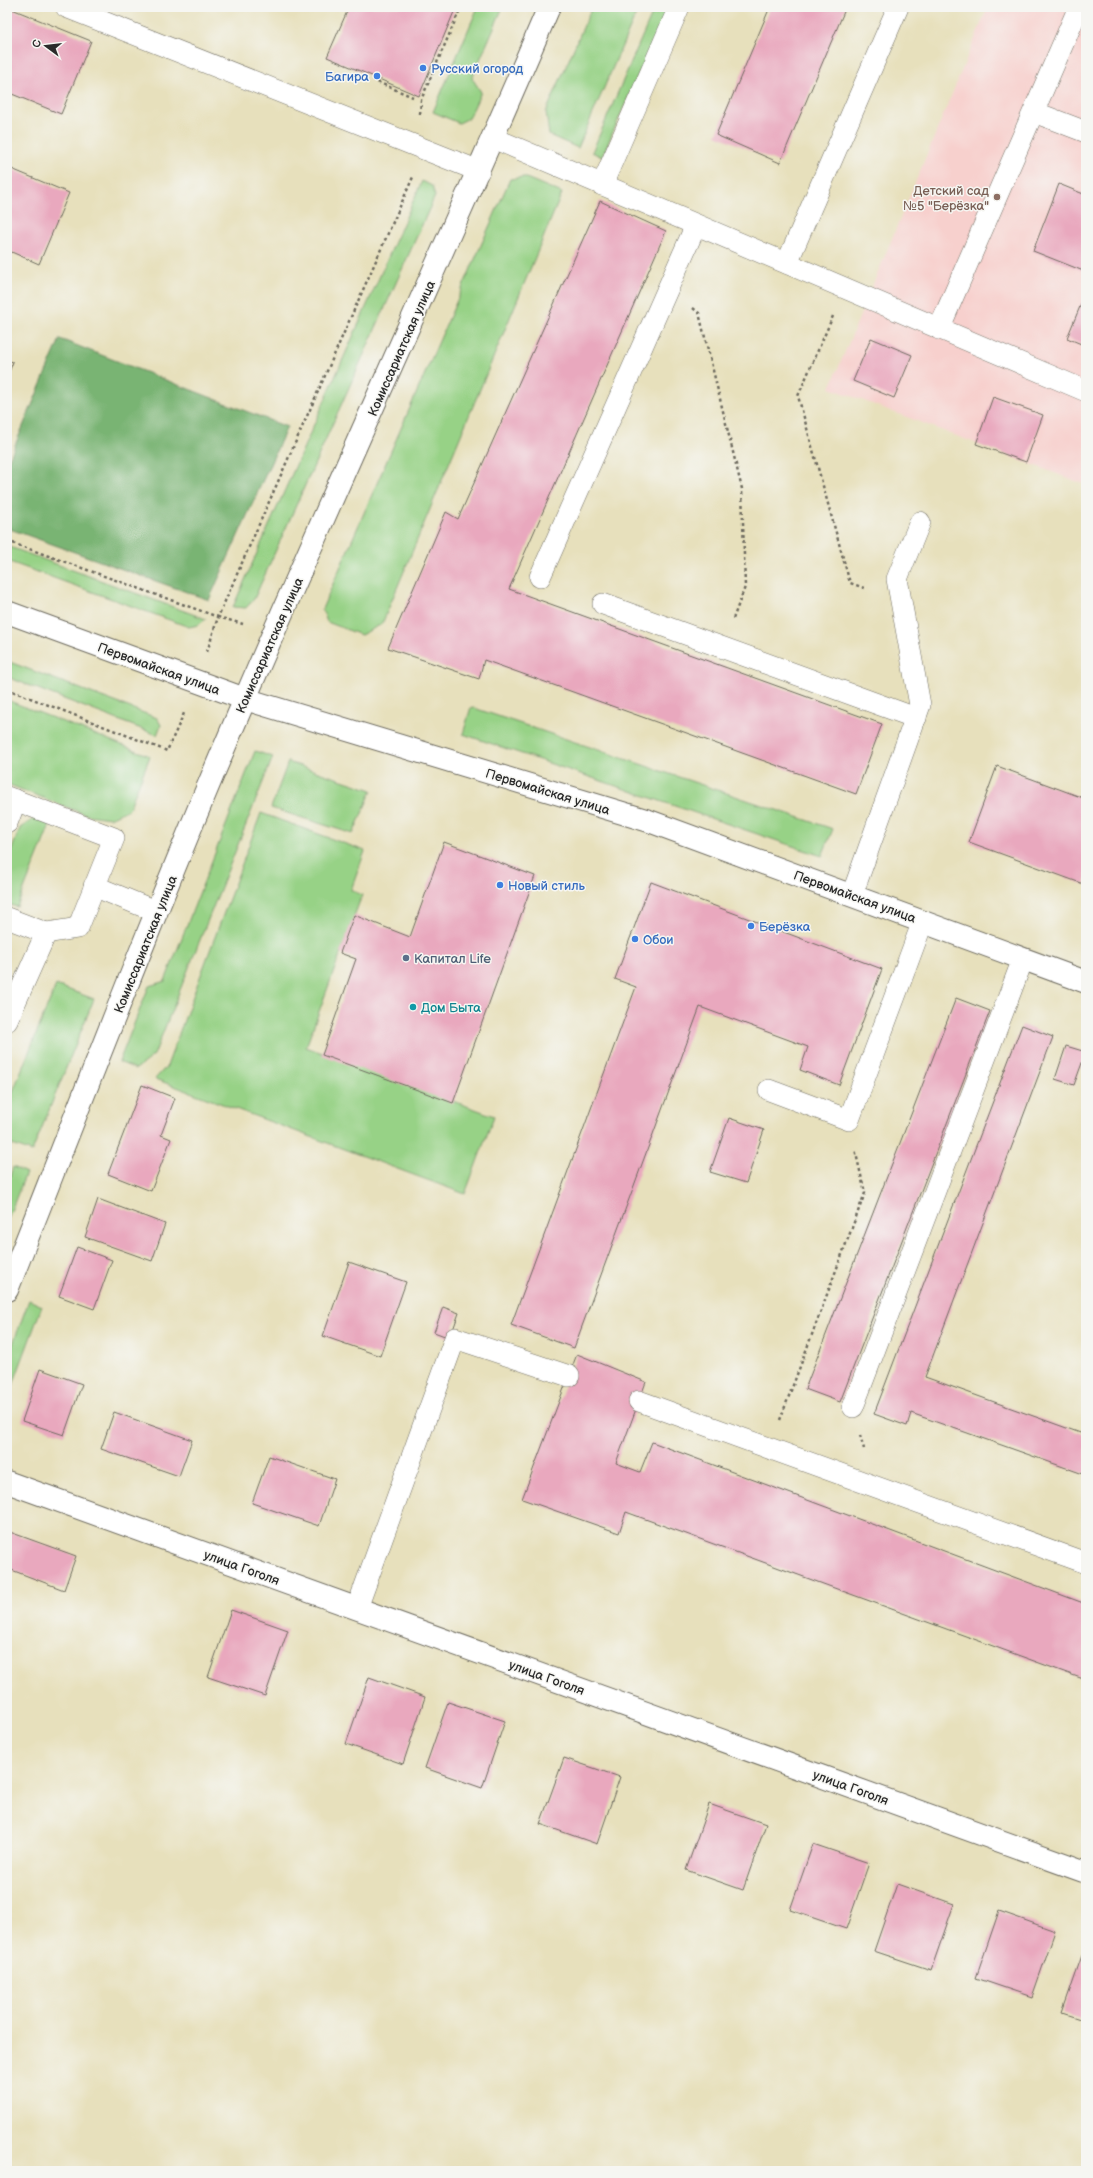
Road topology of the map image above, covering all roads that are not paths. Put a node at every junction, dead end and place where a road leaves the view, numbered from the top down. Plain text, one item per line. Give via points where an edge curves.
1 (66, 7) edge
2 (549, 7) edge
3 (679, 7) edge
4 (898, 7) edge
5 (1080, 7) edge
6 (1034, 112) junction
7 (1086, 132) edge
8 (493, 138) junction
9 (479, 171) junction
10 (602, 185) junction
11 (696, 225) junction
12 (787, 263) junction
13 (939, 329) junction
14 (1086, 391) edge
15 (920, 522) dead end
16 (540, 577) dead end
17 (603, 604) dead end
18 (7, 612) edge
19 (245, 699) junction
20 (916, 718) junction
21 (12, 799) edge
22 (7, 823) edge
23 (94, 886) junction
24 (852, 895) junction
25 (157, 912) junction
26 (7, 918) edge
27 (923, 921) junction
28 (46, 933) junction
29 (1023, 959) junction
30 (1086, 982) edge
31 (7, 1021) edge
32 (769, 1090) dead end
33 (7, 1290) edge
34 (569, 1376) dead end
35 (640, 1401) dead end
36 (853, 1407) road end
37 (7, 1482) edge
38 (1086, 1563) edge
39 (357, 1608) junction
40 (1086, 1872) edge

1 - 9 lane
2 - 8 street, Комиссариатская улица
3 - 10 lane
4 - 12 lane
5 - 6 lane
6 - 7 lane
6 - 13 lane
8 - 9 street, Комиссариатская улица
8 - 10 lane
9 - 19 street, Комиссариатская улица
10 - 11 lane
11 - 12 lane
11 - 16 lane
12 - 13 lane
13 - 14 lane
15 - 20 lane via 897,579 920,705
17 - 20 lane
18 - 19 street, Первомайская улица
19 - 24 street, Первомайская улица via 649,821
19 - 25 street, Комиссариатская улица
20 - 24 lane
21 - 22 lane
21 - 23 lane via 114,838
23 - 25 lane
23 - 28 lane via 78,928
24 - 27 street, Первомайская улица
25 - 33 street, Комиссариатская улица
26 - 28 lane
27 - 29 street, Первомайская улица
27 - 32 lane via 849,1120
28 - 31 lane
29 - 30 street, Первомайская улица
29 - 36 lane
34 - 39 lane via 454,1338
35 - 38 lane
37 - 39 street, улица Гоголя
39 - 40 street, улица Гоголя

